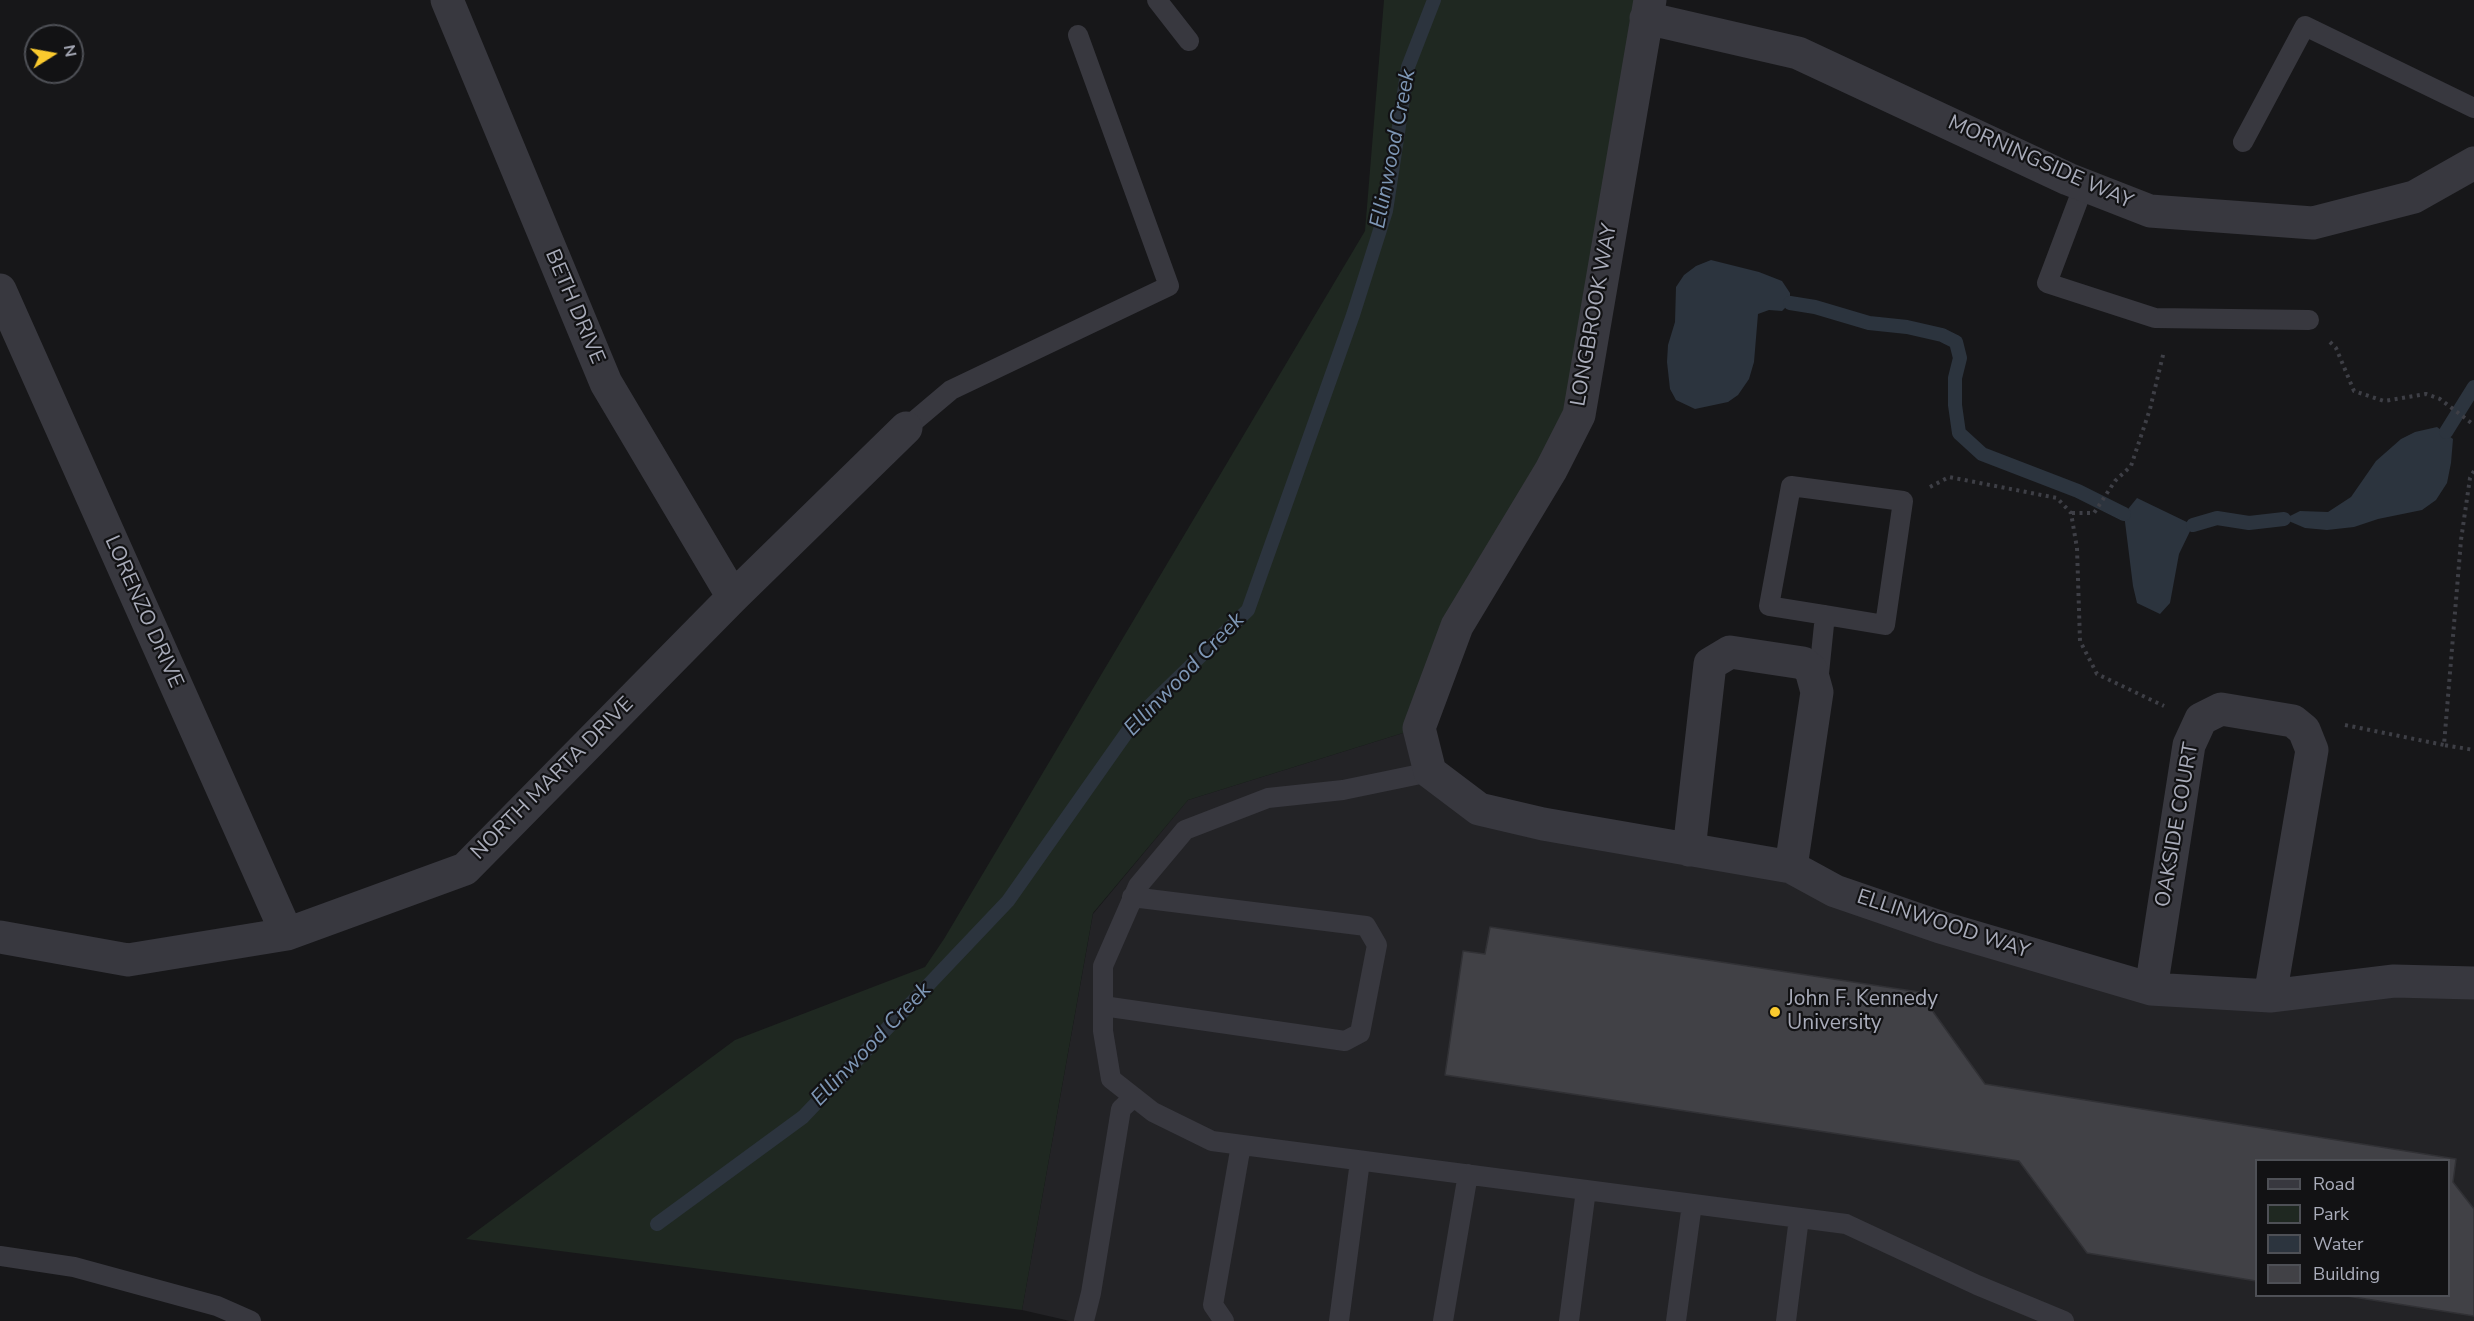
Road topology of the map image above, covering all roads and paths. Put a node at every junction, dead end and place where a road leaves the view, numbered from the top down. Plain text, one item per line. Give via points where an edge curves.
1 (447, 0) edge
2 (1157, 0) edge
3 (1648, 9) edge
4 (1078, 35) dead end
5 (1189, 41) dead end
6 (2474, 108) edge
7 (2243, 142) dead end
8 (2474, 163) edge
9 (2084, 185) junction
10 (0, 290) edge
11 (2173, 318) junction
12 (2308, 320) joint
13 (2473, 425) edge
14 (906, 428) joint
15 (2474, 471) edge
16 (1902, 501) junction
17 (2072, 513) junction
18 (733, 597) junction
19 (1825, 615) junction
20 (1817, 692) junction
21 (2201, 719) junction
22 (2304, 730) junction
23 (2444, 745) junction
24 (2474, 750) edge
25 (1430, 772) junction
26 (1689, 850) junction
27 (1791, 867) junction
28 (1132, 897) junction
29 (287, 934) junction
30 (0, 937) edge
31 (2474, 983) edge
32 (2151, 989) junction
33 (2270, 996) junction
34 (1103, 1006) junction
35 (1134, 1097) junction
36 (1241, 1144) junction
37 (1360, 1161) junction
38 (1468, 1174) junction
39 (1586, 1190) junction
40 (1692, 1204) junction
41 (1799, 1218) junction
42 (0, 1256) edge
43 (251, 1321) edge
44 (1084, 1321) edge
45 (1224, 1321) edge
46 (1339, 1321) edge
47 (1443, 1321) edge
48 (1569, 1321) edge
49 (1676, 1321) edge
50 (1786, 1321) edge
51 (2064, 1321) edge

1 - 18 street, BETH DRIVE via 606,383
2 - 5 lane
3 - 9 street, MORNINGSIDE WAY via 1798,52
3 - 25 street, LONGBROOK WAY via 1579,415 1551,470 1457,626 1419,728
4 - 14 lane via 1169,286 951,390
6 - 7 lane via 2305,26
8 - 9 street, MORNINGSIDE WAY via 2414,197 2313,223 2150,211
9 - 11 lane via 2047,283 2155,318
10 - 29 street, LORENZO DRIVE
11 - 12 lane
11 - 17 path via 2131,466 2094,513
12 - 13 path via 2336,348 2354,391 2384,401 2426,394 2440,399
14 - 18 street, NORTH MARTA DRIVE
15 - 23 path via 2461,540
16 - 17 path via 1949,477 2057,498
16 - 19 lane via 1885,625
16 - 19 lane via 1791,486 1768,606
17 - 21 path via 2078,548 2080,641 2097,674 2161,705
18 - 29 street, NORTH MARTA DRIVE via 465,869
19 - 20 lane
20 - 26 street via 1811,670 1803,663 1730,652 1710,664
20 - 27 street
21 - 22 street, OAKSIDE COURT via 2221,709 2293,721
21 - 32 street, OAKSIDE COURT via 2189,745
22 - 23 path via 2341,724
22 - 33 street via 2312,750
23 - 24 path
25 - 26 street, ELLINWOOD WAY via 1479,809
25 - 28 lane via 1343,790 1268,798 1185,830
26 - 27 street, ELLINWOOD WAY
27 - 32 street, ELLINWOOD WAY via 1835,891 1940,927
28 - 34 lane via 1103,966
28 - 34 lane via 1366,926 1377,945 1360,1032 1345,1041
29 - 30 street, NORTH MARTA DRIVE via 128,960
31 - 33 street, ELLINWOOD WAY via 2394,981
32 - 33 street, ELLINWOOD WAY
34 - 35 lane via 1111,1079
35 - 36 lane via 1153,1112 1212,1141
35 - 44 lane via 1121,1109
36 - 37 lane
36 - 45 lane via 1213,1305
37 - 38 lane
37 - 46 lane
38 - 39 lane
38 - 47 lane
39 - 40 lane
39 - 48 lane
40 - 41 lane
40 - 49 lane
41 - 50 lane
41 - 51 lane via 1846,1224
42 - 43 lane via 74,1267 217,1306

